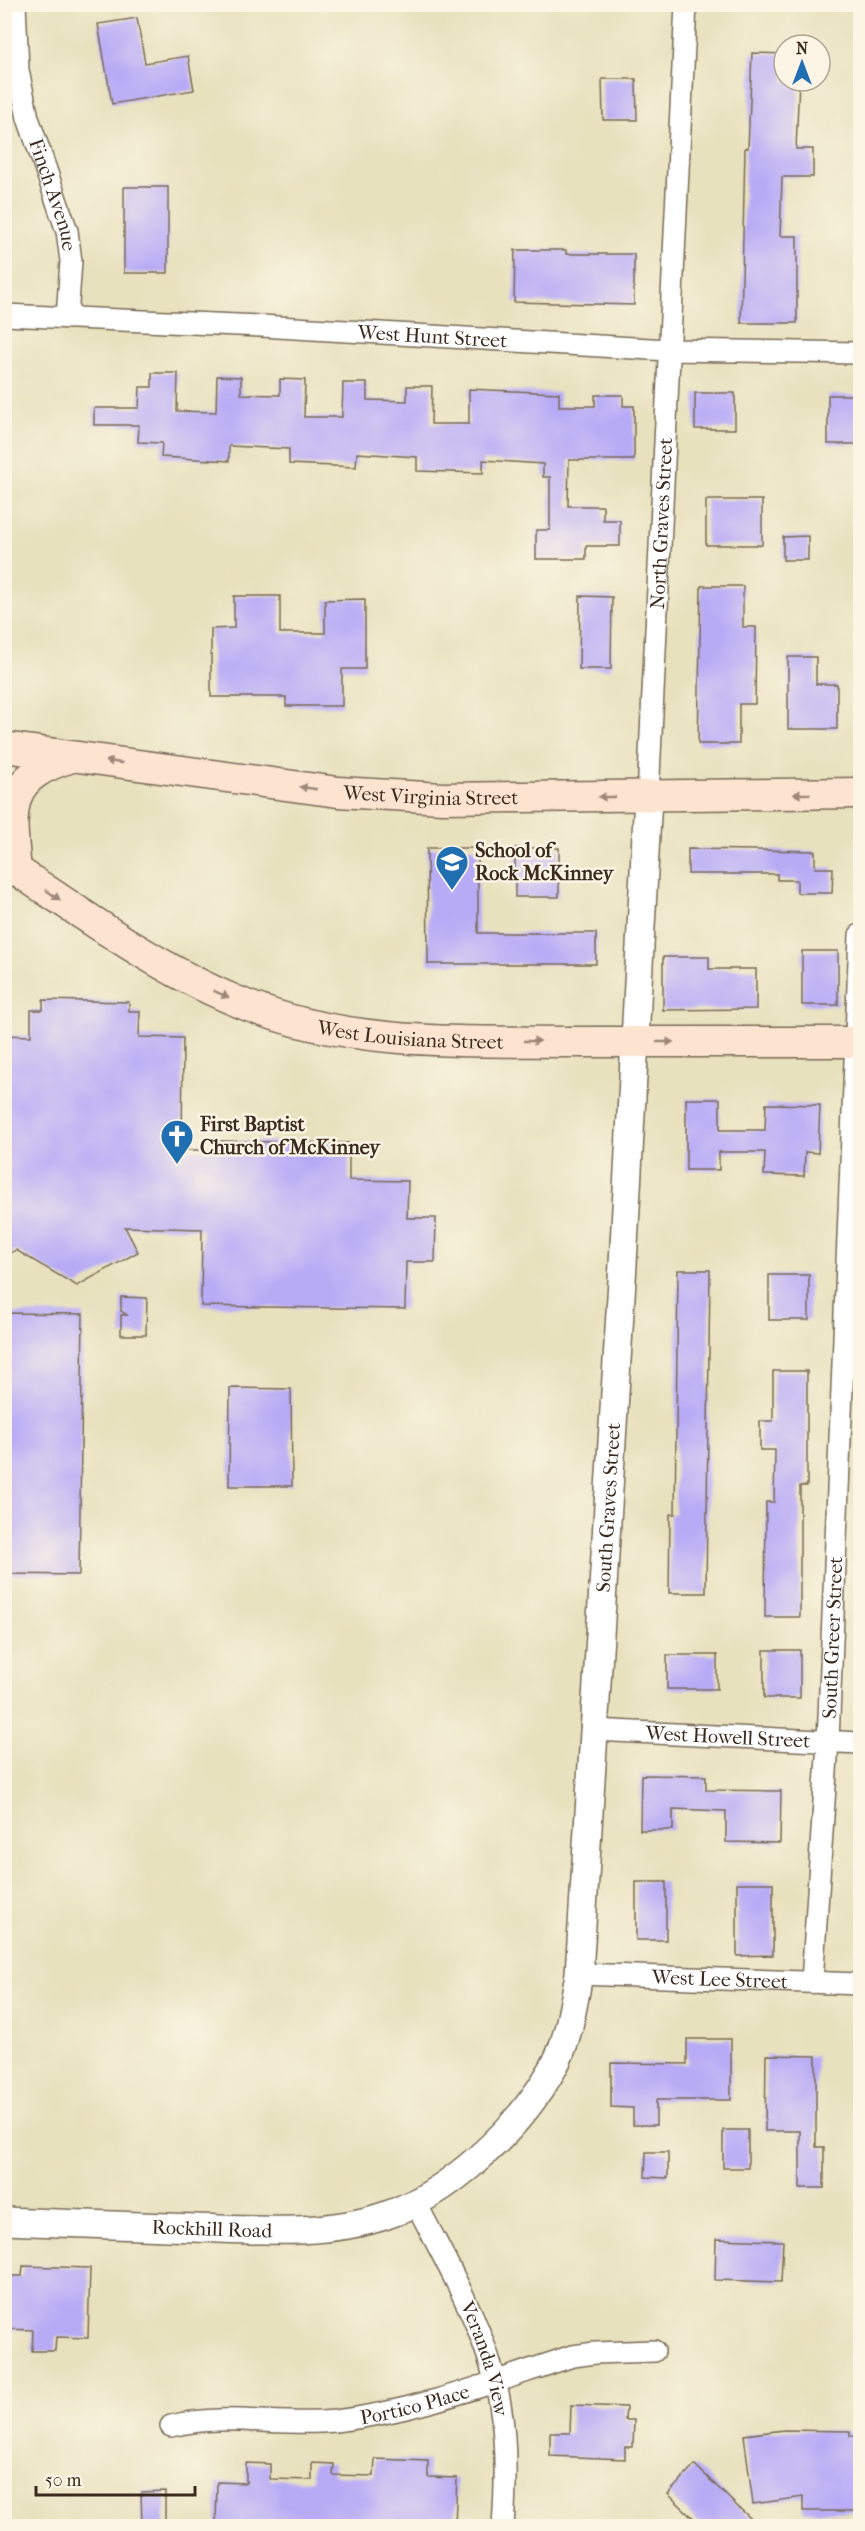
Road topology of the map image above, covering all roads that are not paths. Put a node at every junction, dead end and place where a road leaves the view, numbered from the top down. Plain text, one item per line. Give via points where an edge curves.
1 (15, 4) edge
2 (686, 4) edge
3 (4, 315) edge
4 (67, 318) junction
5 (668, 350) junction
6 (861, 353) edge
7 (4, 747) edge
8 (75, 756) junction
9 (861, 793) edge
10 (648, 796) junction
11 (10, 866) edge
12 (861, 935) edge
13 (634, 1042) junction
14 (859, 1042) edge
15 (594, 1730) junction
16 (828, 1742) junction
17 (861, 1743) edge
18 (579, 1974) junction
19 (812, 1982) junction
20 (861, 1984) edge
21 (416, 2203) junction
22 (4, 2221) edge
23 (654, 2351) dead end
24 (495, 2381) junction
25 (171, 2426) dead end
26 (503, 2526) edge

1 - 4 street, Finch Avenue via 18,70 28,118 67,231 71,261
2 - 5 street, North Graves Street
3 - 4 street, West Hunt Street
4 - 5 street, West Hunt Street
5 - 6 street, West Hunt Street
5 - 10 street, North Graves Street
7 - 8 main road, West Virginia Street
10 -> 8 main road, West Virginia Street via 370,795
8 - 11 main road via 37,770 22,785 13,807
9 -> 10 main road, West Virginia Street
10 - 13 street, North Graves Street
11 -> 13 main road, West Louisiana Street via 186,977 275,1015 358,1034 420,1040
12 - 14 street, South Greer Street
13 -> 14 main road, West Louisiana Street
13 - 15 street, South Graves Street
14 - 16 street, South Greer Street
15 - 16 street, West Howell Street
15 - 18 street, South Graves Street
16 - 17 street, West Howell Street
16 - 19 street, South Greer Street
18 - 19 street, West Lee Street
18 - 21 street, Rockhill Road via 571,2021 553,2069 512,2126 470,2167
19 - 20 street, West Lee Street
21 - 22 street, Rockhill Road via 384,2216 340,2226 280,2231
21 - 24 street, Veranda View via 476,2325
23 - 24 street, Portico Place via 573,2356
24 - 25 street, Portico Place via 364,2417 331,2421 217,2418
24 - 26 street, Veranda View via 506,2442

